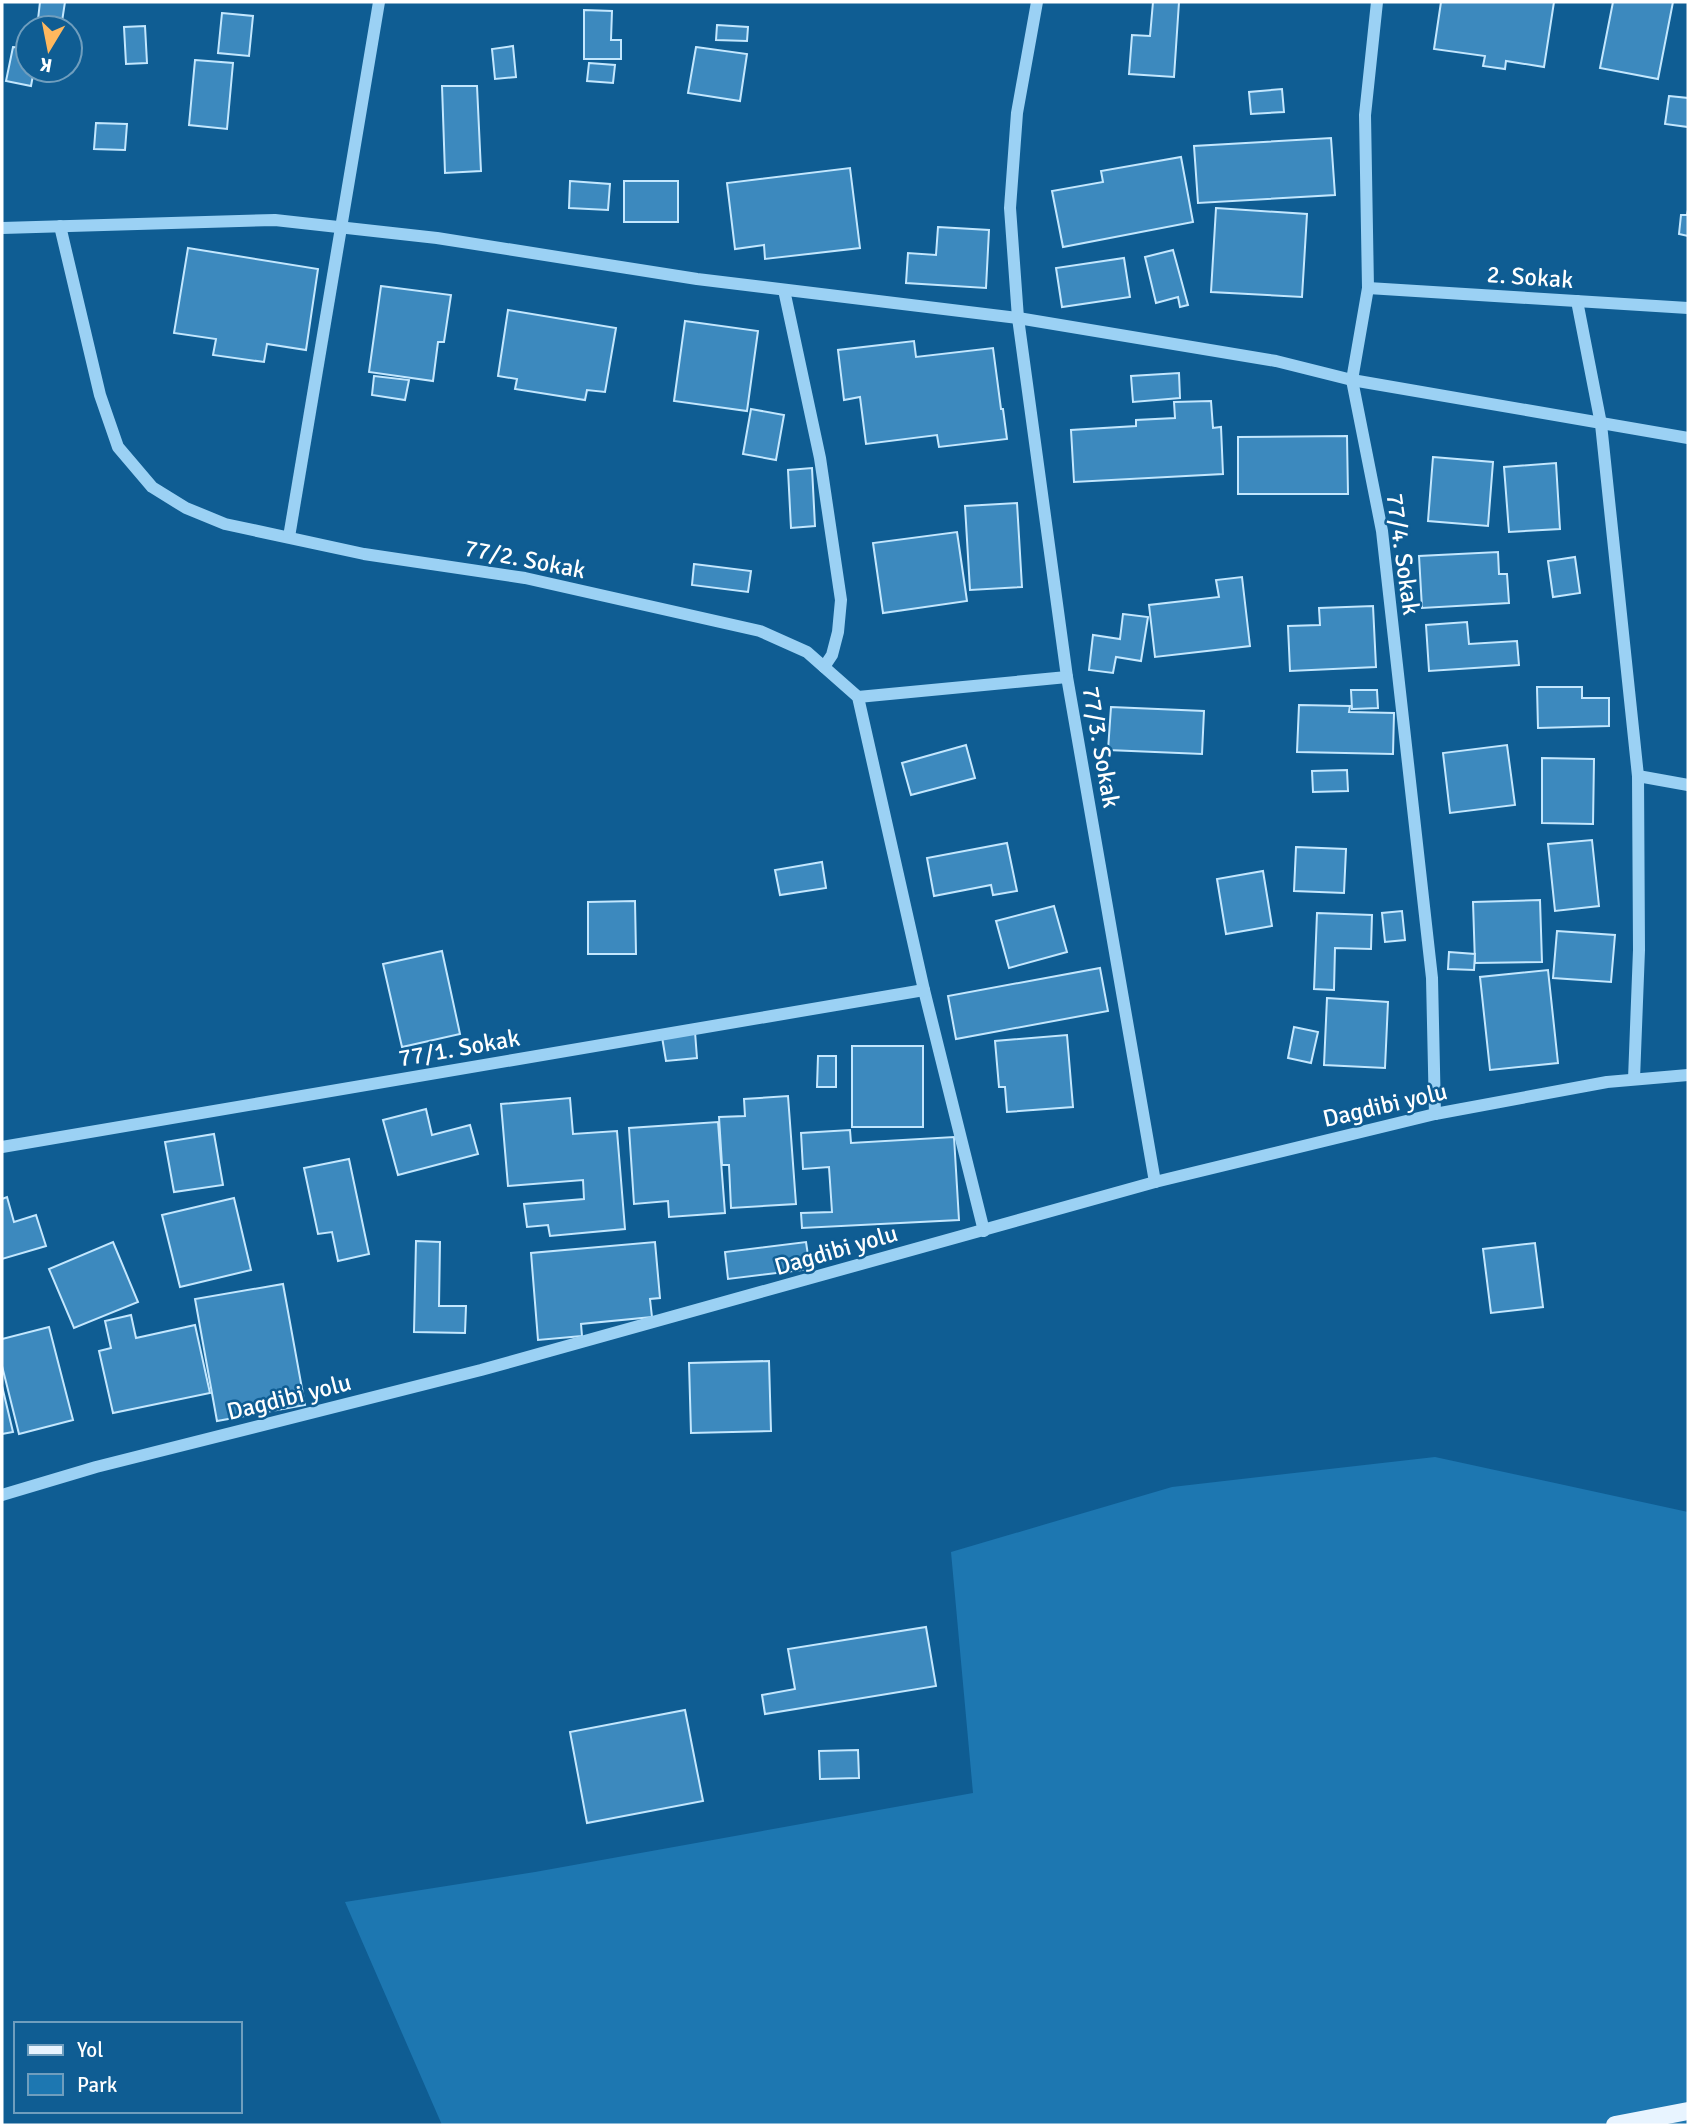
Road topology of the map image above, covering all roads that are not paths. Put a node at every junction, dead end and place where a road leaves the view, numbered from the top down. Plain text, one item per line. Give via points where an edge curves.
1 (379, 2) edge
2 (1037, 2) edge
3 (1377, 2) edge
4 (60, 226) junction
5 (2, 228) edge
6 (341, 228) junction
7 (1368, 288) junction
8 (784, 290) junction
9 (1577, 301) junction
10 (1688, 308) edge
11 (1018, 318) junction
12 (1352, 380) junction
13 (1601, 424) junction
14 (1688, 438) edge
15 (289, 537) junction
16 (824, 667) junction
17 (1067, 677) junction
18 (858, 697) junction
19 (1638, 776) junction
20 (1688, 785) edge
21 (924, 990) junction
22 (1688, 1075) edge
23 (1634, 1079) junction
24 (1435, 1114) junction
25 (2, 1147) edge
26 (1155, 1182) junction
27 (984, 1231) junction
28 (2, 1495) edge
29 (1688, 2111) edge
30 (1615, 2125) edge

1 - 6 street
2 - 11 street, 77/3. Sokak via 1017,113 1010,208
3 - 7 street, 77/4. Sokak via 1365,115
4 - 5 street
4 - 6 street via 275,220
4 - 15 street, 77/2. Sokak via 100,395 118,447 152,488 186,509 225,524
6 - 8 street
6 - 15 street
7 - 9 street, 2. Sokak
7 - 12 street, 77/4. Sokak
8 - 11 street
8 - 16 street via 820,458 841,600 838,632
9 - 10 street, 2. Sokak
9 - 13 street
11 - 12 street via 1276,361
11 - 17 street, 77/3. Sokak
12 - 13 street
12 - 24 street, 77/4. Sokak via 1383,544 1432,978
13 - 14 street
13 - 19 street
15 - 16 street, 77/2. Sokak via 364,554 525,578 760,631 807,652
16 - 18 street, 77/2. Sokak
17 - 18 street
17 - 26 street, 77/3. Sokak
18 - 21 street
19 - 20 street
19 - 23 street
21 - 25 street, 77/1. Sokak
21 - 27 street
22 - 23 street, Dagdibi yolu
23 - 24 street, Dagdibi yolu
24 - 26 street, Dagdibi yolu
26 - 27 street, Dagdibi yolu
27 - 28 street, Dagdibi yolu via 481,1370
29 - 30 main road

